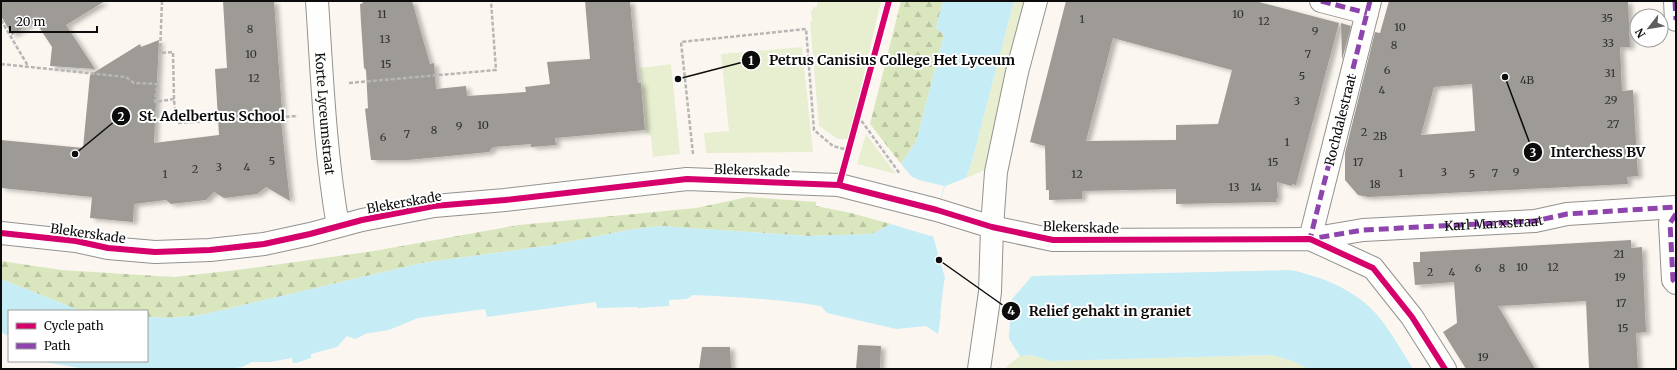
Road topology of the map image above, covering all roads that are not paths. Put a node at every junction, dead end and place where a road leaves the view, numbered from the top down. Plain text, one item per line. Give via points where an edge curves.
1 (317, 1) edge
2 (1036, 1) edge
3 (1320, 1) edge
4 (1675, 1) edge
5 (1368, 7) edge
6 (1676, 20) edge
7 (1676, 207) edge
8 (1676, 214) edge
9 (338, 226) junction
10 (992, 227) junction
11 (1, 233) edge
12 (1310, 239) junction
13 (1676, 283) edge
14 (979, 369) edge
15 (1445, 369) edge

1 - 9 street, Korte Lyceumstraat via 324,114
2 - 10 street via 1017,72 996,172
3 - 5 street
4 - 6 street
5 - 12 street, Rochdalestraat
7 - 12 street, Karl Marxstraat via 1567,214 1535,221 1363,230
8 - 13 street via 1670,223 1673,280
9 - 10 street, Blekerskade via 434,206 695,179 839,185
9 - 11 street, Blekerskade via 264,244 210,250 155,252
10 - 12 street, Blekerskade via 1053,240
10 - 14 street via 990,292
12 - 15 street, Blekerskade via 1373,268 1412,317

